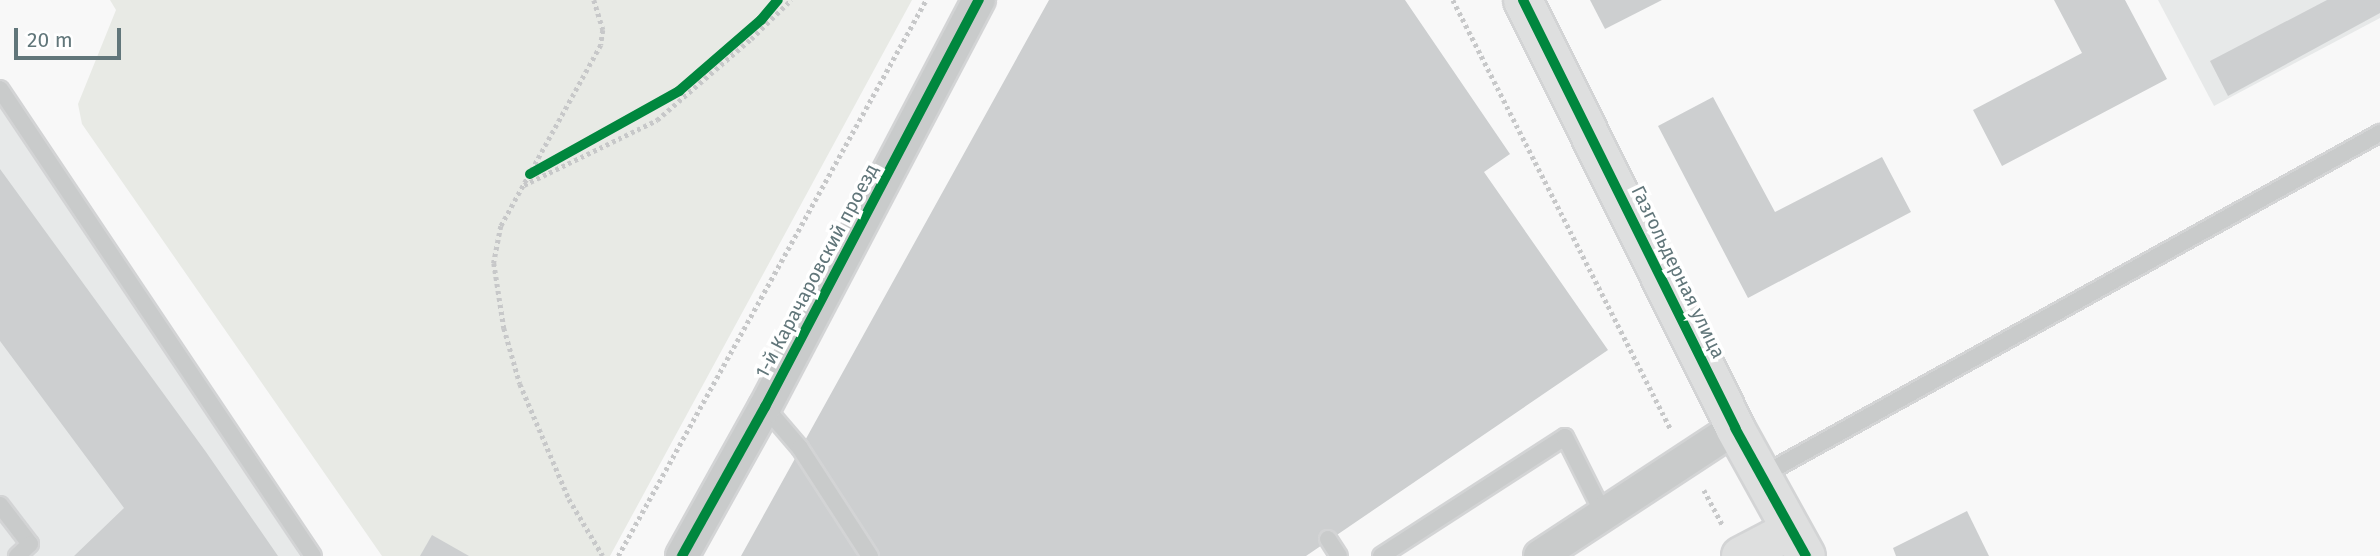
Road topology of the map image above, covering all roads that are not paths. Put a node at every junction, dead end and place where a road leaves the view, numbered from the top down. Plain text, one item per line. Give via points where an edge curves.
1 (979, 0) edge
2 (1523, 0) edge
3 (0, 89) edge
4 (2380, 134) edge
5 (765, 407) junction
6 (1735, 428) junction
7 (1761, 476) junction
8 (0, 505) edge
9 (1604, 514) junction
10 (1328, 539) dead end
11 (1799, 543) edge
12 (1735, 546) edge
13 (17, 556) edge
14 (313, 556) edge
15 (682, 556) edge
16 (870, 556) edge
17 (1339, 556) edge
18 (1381, 556) edge
19 (1540, 556) edge

1 - 5 street, 1-й Карачаровский проезд
2 - 6 street, Газгольдерная улица
3 - 14 lane
4 - 7 lane
5 - 15 street, 1-й Карачаровский проезд
5 - 16 lane via 800,448
6 - 7 street, Газгольдерная улица
6 - 9 street
7 - 11 street, Газгольдерная улица
8 - 13 lane via 30,544
9 - 18 lane via 1565,437
9 - 19 street
10 - 17 lane
11 - 12 street

